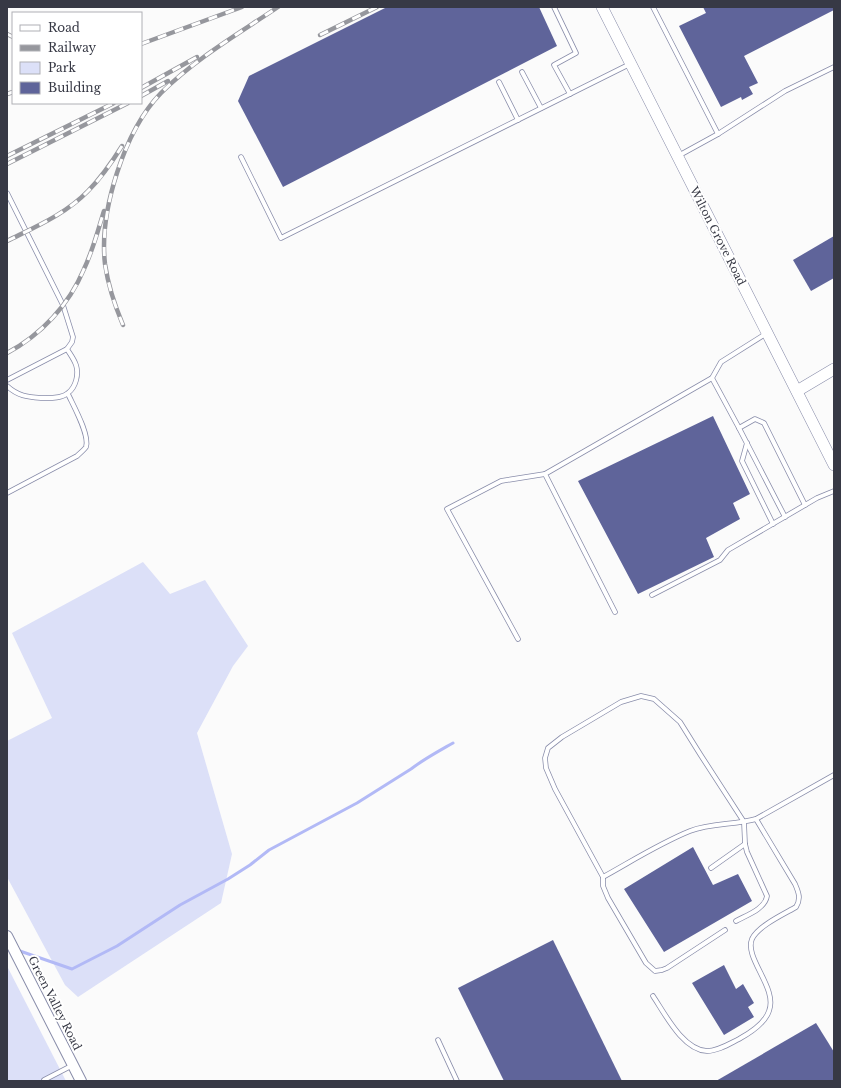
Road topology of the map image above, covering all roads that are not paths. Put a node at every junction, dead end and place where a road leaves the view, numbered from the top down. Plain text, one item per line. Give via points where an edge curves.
1 (554, 7) edge
2 (602, 7) edge
3 (660, 7) edge
4 (654, 8) edge
5 (631, 64) junction
6 (834, 67) edge
7 (522, 72) dead end
8 (499, 82) dead end
9 (570, 94) junction
10 (541, 108) junction
11 (518, 120) junction
12 (718, 134) junction
13 (678, 156) junction
14 (241, 157) dead end
15 (7, 193) edge
16 (768, 333) junction
17 (67, 349) junction
18 (834, 368) edge
19 (712, 378) junction
20 (7, 380) edge
21 (7, 386) edge
22 (797, 391) junction
23 (68, 394) junction
24 (739, 428) junction
25 (747, 442) junction
26 (834, 465) edge
27 (544, 474) junction
28 (834, 491) edge
29 (7, 493) edge
30 (805, 505) junction
31 (785, 517) junction
32 (773, 524) junction
33 (652, 595) dead end
34 (615, 612) dead end
35 (518, 639) dead end
36 (834, 774) edge
37 (756, 818) junction
38 (744, 822) junction
39 (745, 844) junction
40 (711, 868) dead end
41 (603, 877) junction
42 (736, 921) dead end
43 (725, 930) dead end
44 (7, 936) edge
45 (653, 996) dead end
46 (438, 1040) dead end
47 (73, 1065) junction
48 (44, 1080) edge
49 (81, 1081) edge
50 (457, 1081) edge

1 - 9 lane via 576,54 554,65
2 - 5 main road, Wilton Grove Road
3 - 4 lane
4 - 12 lane
5 - 9 lane
5 - 13 main road, Wilton Grove Road
6 - 12 lane via 785,91
7 - 10 lane
8 - 11 lane
9 - 10 lane
10 - 11 lane
11 - 14 lane via 281,238
12 - 13 lane
13 - 16 main road, Wilton Grove Road
15 - 17 lane via 63,305 73,336
16 - 19 lane via 721,362
16 - 22 main road, Wilton Grove Road
17 - 20 lane
17 - 23 lane via 77,372 76,381
18 - 22 main road
19 - 24 lane
19 - 27 lane
21 - 23 lane via 15,393 30,397 58,397
22 - 26 main road, Wilton Grove Road
23 - 29 lane via 87,438 86,447 77,456
24 - 25 lane
24 - 30 lane via 755,419 764,423
25 - 31 lane
25 - 32 lane via 742,461
27 - 34 lane
27 - 35 lane via 501,481 448,509
28 - 30 lane
30 - 31 lane
31 - 32 lane
32 - 33 lane via 728,550 720,560
36 - 37 lane
37 - 38 lane
37 - 45 lane via 795,884 800,901 796,907 758,931 752,940 755,960 771,1001 767,1016 743,1037 708,1051 699,1049 679,1035
38 - 39 lane
38 - 41 lane via 705,826 690,831
38 - 41 lane via 680,722 654,699 641,696 621,702 562,736 548,748 545,758 554,789
39 - 40 lane
39 - 42 lane via 767,896 760,907
41 - 43 lane via 603,886 608,898 646,963 655,971 668,968
44 - 47 street, Green Valley Road
46 - 50 lane
47 - 48 lane
47 - 49 street, Green Valley Road

